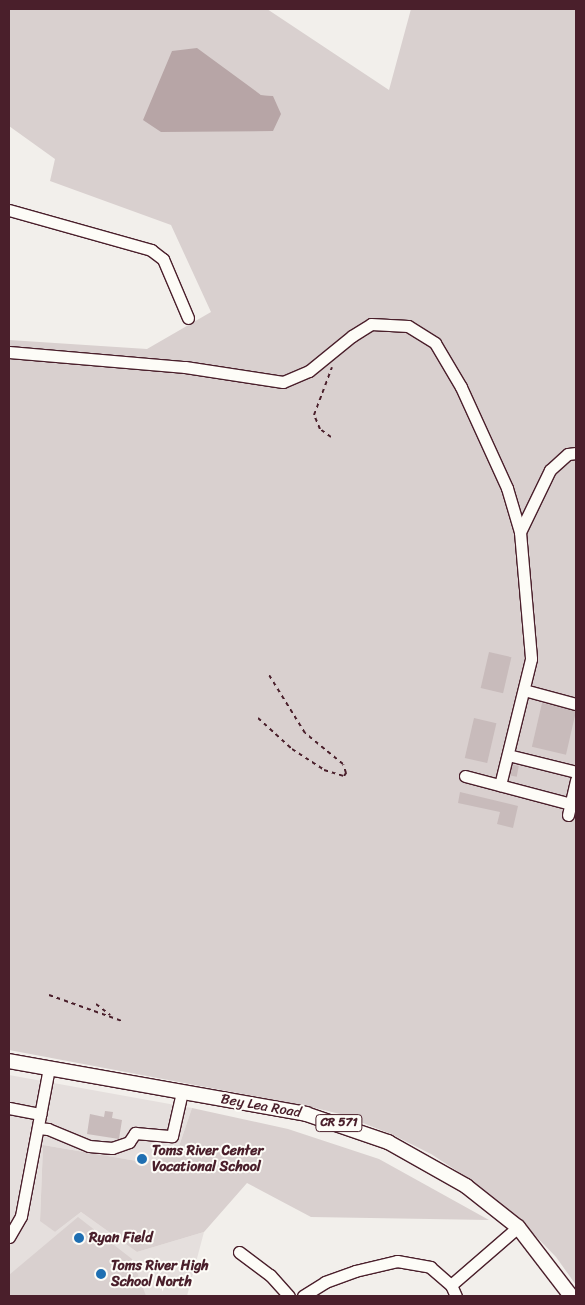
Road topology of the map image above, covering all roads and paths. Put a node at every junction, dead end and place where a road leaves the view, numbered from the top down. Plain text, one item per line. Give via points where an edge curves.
1 (9, 210) edge
2 (188, 318) dead end
3 (334, 350) junction
4 (9, 352) edge
5 (331, 437) dead end
6 (576, 454) edge
7 (512, 502) junction
8 (531, 504) junction
9 (520, 532) junction
10 (269, 675) dead end
11 (524, 690) junction
12 (576, 704) edge
13 (258, 718) dead end
14 (508, 755) junction
15 (576, 772) edge
16 (465, 776) dead end
17 (576, 780) edge
18 (500, 785) junction
19 (49, 995) dead end
20 (96, 1004) dead end
21 (114, 1018) junction
22 (122, 1021) dead end
23 (9, 1061) edge
24 (49, 1068) junction
25 (182, 1092) junction
26 (9, 1108) edge
27 (40, 1114) junction
28 (38, 1128) junction
29 (518, 1227) junction
30 (9, 1237) edge
31 (239, 1252) dead end
32 (451, 1285) junction
33 (289, 1296) edge
34 (303, 1296) edge
35 (456, 1296) edge
36 (572, 1296) edge

1 - 2 street via 151,250 162,260
3 - 4 street via 309,371 283,382 185,367
3 - 5 path via 325,392 314,415 320,429
3 - 7 street via 371,324 382,323 408,326 435,343 461,387
6 - 8 street via 568,454 550,470
7 - 8 street
7 - 9 street
8 - 9 street
9 - 11 street via 531,659
10 - 13 path via 306,733 343,764 346,773 344,776 333,774 298,754
11 - 12 street
11 - 14 street
14 - 15 street
14 - 18 street
16 - 18 street
17 - 18 street via 570,809
19 - 21 path
20 - 21 path
21 - 22 path
23 - 24 main road, Bey Lea Road / CR 571
24 - 25 main road, Bey Lea Road / CR 571
24 - 27 street
25 - 28 street via 172,1136 134,1132 129,1142 112,1148 89,1146
25 - 29 main road, Bey Lea Road / CR 571 via 306,1114 388,1142 466,1186
26 - 27 street
27 - 28 street
28 - 30 street via 20,1216
29 - 32 street
29 - 36 main road, Bey Lea Road / CR 571
31 - 33 street via 270,1275
32 - 34 street via 430,1266 397,1261 340,1277
32 - 35 street

